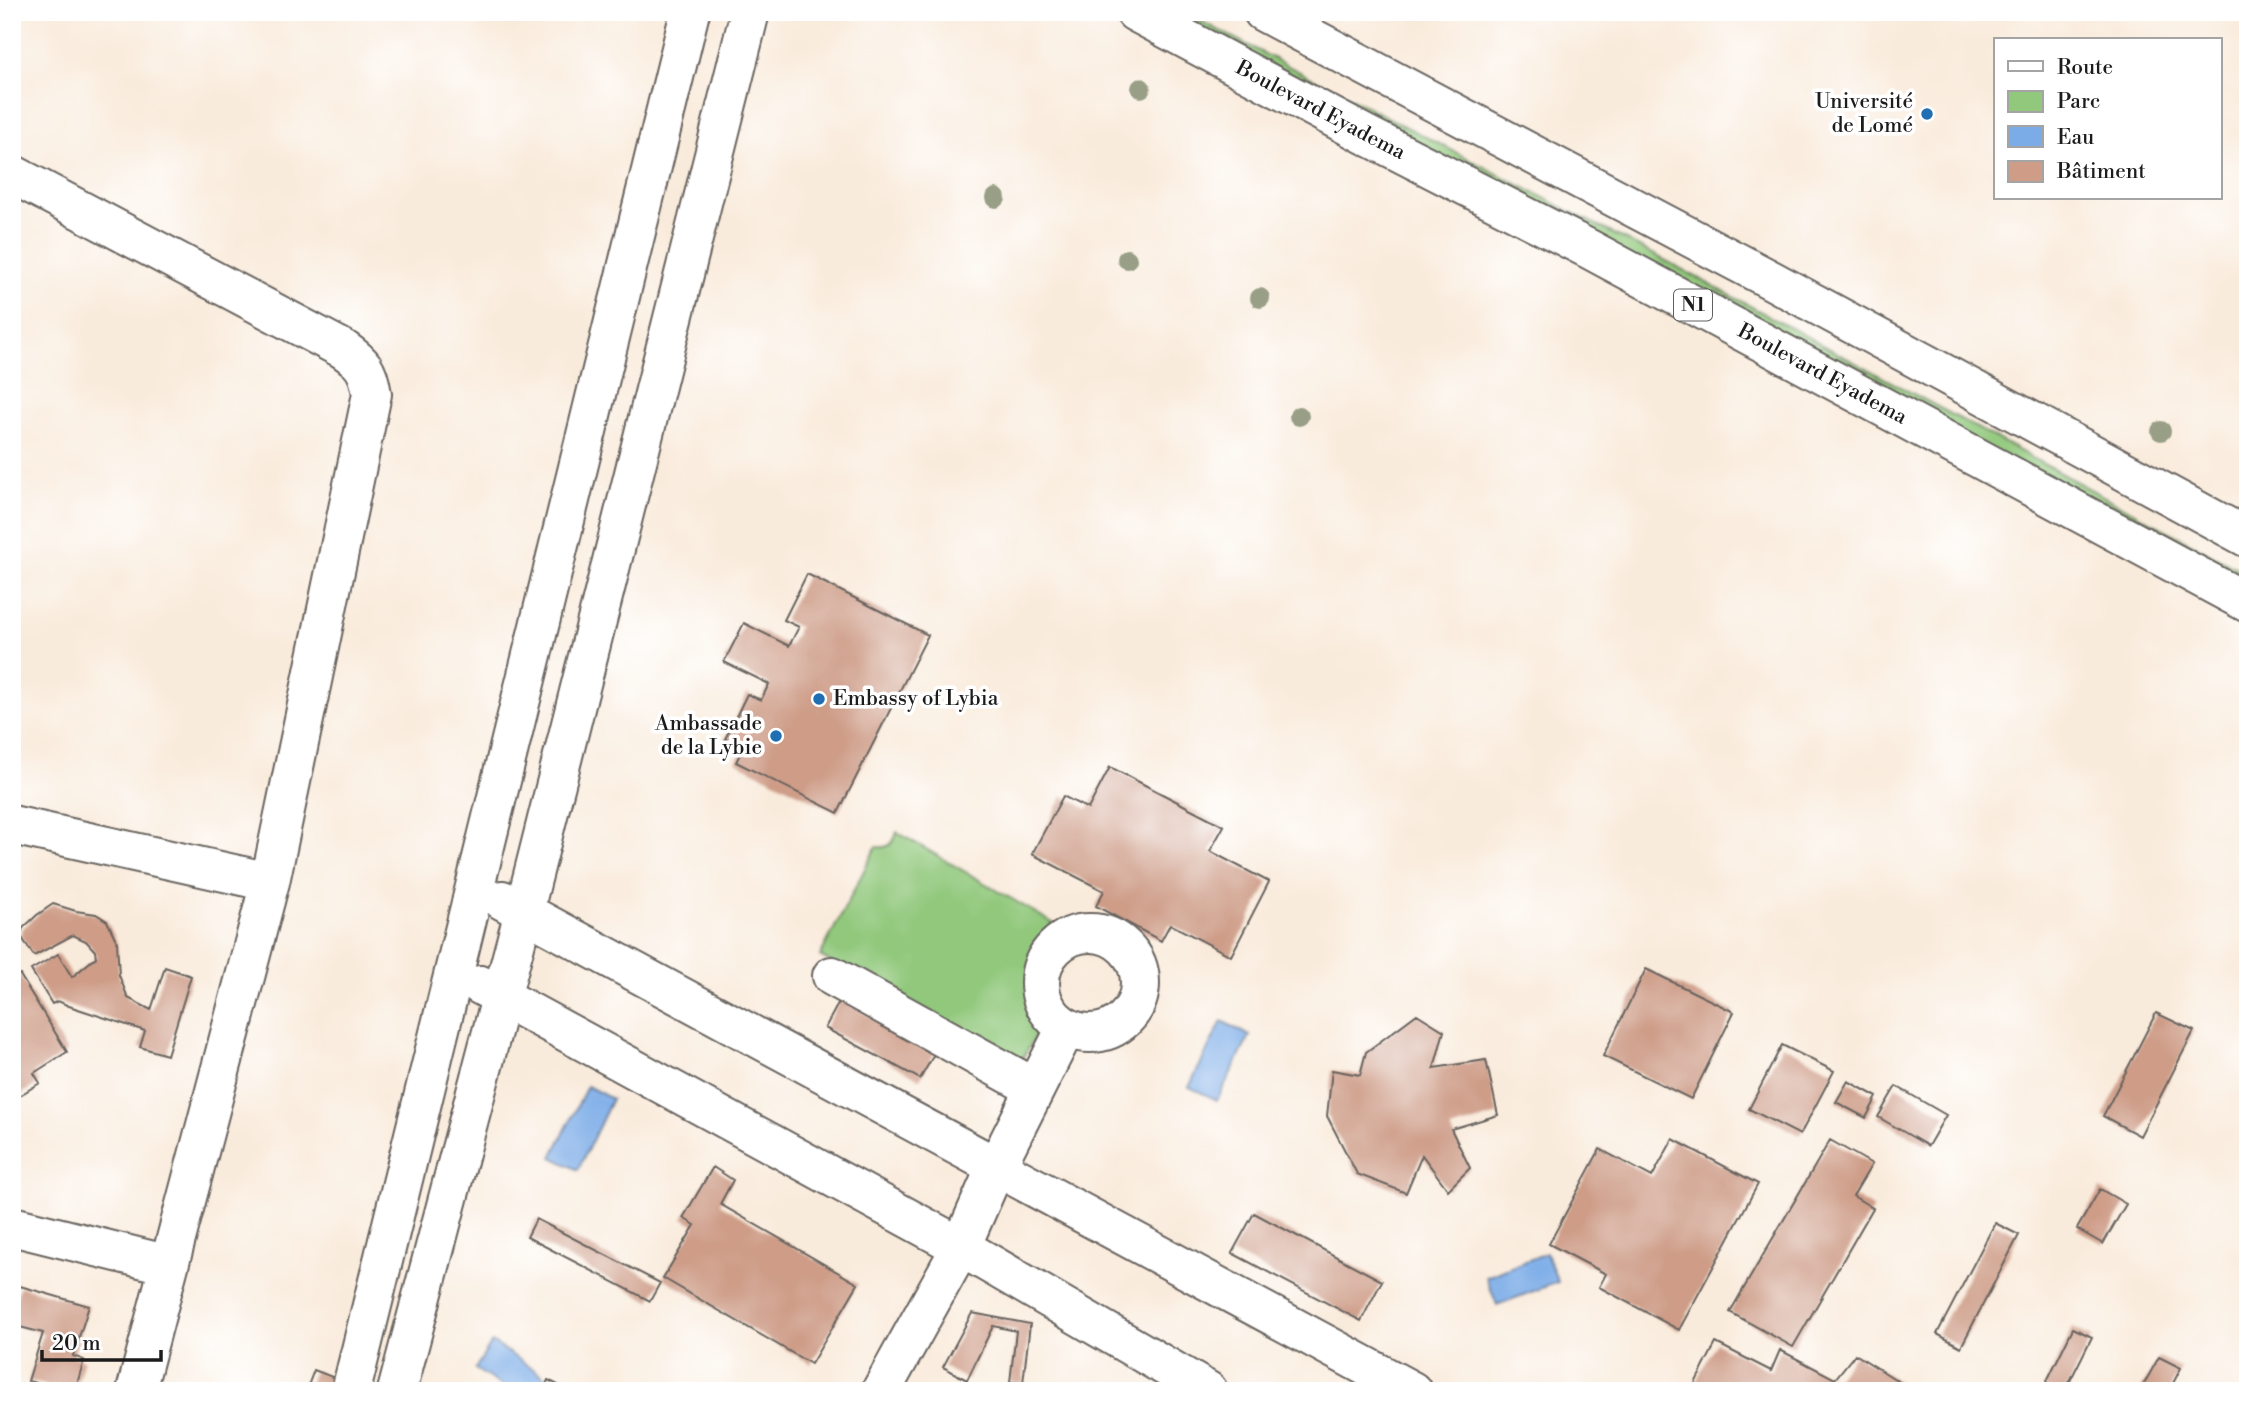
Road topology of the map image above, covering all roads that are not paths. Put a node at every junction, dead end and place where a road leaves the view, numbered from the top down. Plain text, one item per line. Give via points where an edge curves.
1 (690, 12) edge
2 (750, 12) edge
3 (1135, 12) edge
4 (1263, 12) edge
5 (12, 174) edge
6 (2248, 538) edge
7 (2248, 603) edge
8 (12, 825) edge
9 (270, 882) junction
10 (474, 886) junction
11 (524, 911) junction
12 (453, 972) junction
13 (832, 976) dead end
14 (501, 995) junction
15 (1066, 1028) dead end
16 (1035, 1088) junction
17 (996, 1167) junction
18 (12, 1226) edge
19 (961, 1247) junction
20 (169, 1265) junction
21 (136, 1391) edge
22 (351, 1391) edge
23 (397, 1391) edge
24 (881, 1391) edge
25 (1209, 1391) edge
26 (1412, 1391) edge

1 - 10 main road
2 - 11 main road
3 - 7 main road, Boulevard Eyadema / N1
4 - 6 main road
5 - 9 main road via 343,349 360,361 369,376 372,394
8 - 9 main road
9 - 20 main road
10 - 11 main road
10 - 12 main road
11 - 14 main road
11 - 17 main road
12 - 14 main road
12 - 22 main road
13 - 16 main road
14 - 19 main road
14 - 23 main road
15 - 16 main road
16 - 17 main road
17 - 19 main road
17 - 26 main road
18 - 20 main road
19 - 24 main road
19 - 25 main road
20 - 21 main road

